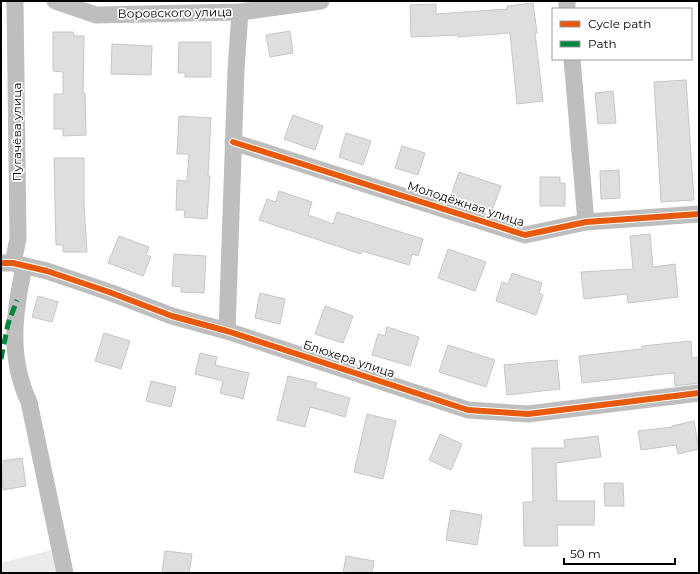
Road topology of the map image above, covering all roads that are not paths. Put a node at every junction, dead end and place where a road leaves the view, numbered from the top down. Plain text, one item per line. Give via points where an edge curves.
1 (15, 1) edge
2 (55, 1) edge
3 (321, 1) edge
4 (240, 12) junction
5 (572, 60) edge
6 (233, 142) junction
7 (699, 214) edge
8 (586, 222) junction
9 (13, 264) edge
10 (227, 331) junction
11 (699, 393) edge
12 (65, 573) edge

1 - 9 street, Пугачёва улица via 18,239
2 - 4 street, Воровского улица via 96,15
3 - 4 street, Воровского улица
4 - 6 street
5 - 8 street
6 - 8 street, Молодёжная улица via 525,235
6 - 10 street
7 - 8 street, Молодёжная улица
9 - 10 street, Блюхера улица via 46,271 172,316
9 - 12 street, Пугачёва улица via 17,300 15,356 20,383 29,402
10 - 11 street, Блюхера улица via 468,410 528,414

